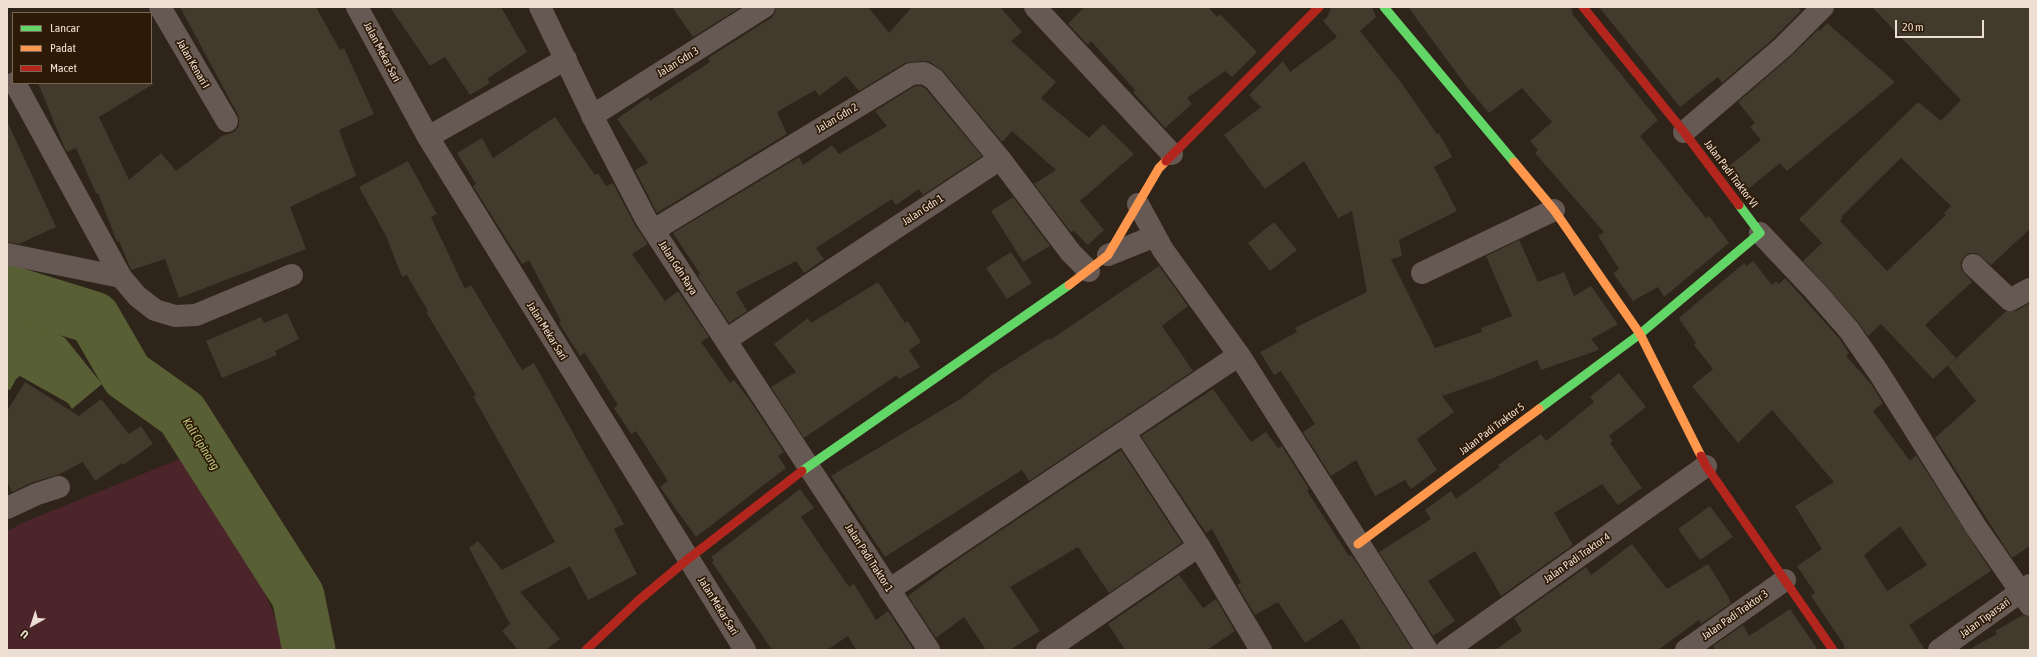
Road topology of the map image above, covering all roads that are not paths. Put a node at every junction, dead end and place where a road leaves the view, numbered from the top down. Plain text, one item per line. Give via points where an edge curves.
1 (160, 7) edge
2 (357, 7) edge
3 (540, 7) edge
4 (764, 7) edge
5 (1035, 7) edge
6 (1319, 7) edge
7 (1384, 7) edge
8 (1583, 7) edge
9 (1823, 7) edge
10 (566, 59) junction
11 (7, 67) edge
12 (12, 77) edge
13 (16, 84) edge
14 (592, 116) junction
15 (227, 121) dead end
16 (1684, 132) junction
17 (428, 138) junction
18 (1172, 154) junction
19 (1000, 159) junction
20 (1138, 204) junction
21 (1554, 210) junction
22 (654, 230) junction
23 (1760, 233) junction
24 (1155, 236) junction
25 (7, 254) edge
26 (1108, 255) junction
27 (1973, 265) dead end
28 (1089, 271) junction
29 (1422, 273) dead end
30 (292, 275) dead end
31 (121, 277) junction
32 (2030, 289) edge
33 (1640, 334) junction
34 (726, 340) junction
35 (1239, 355) junction
36 (1124, 432) junction
37 (1706, 466) junction
38 (808, 467) junction
39 (59, 487) dead end
40 (7, 508) edge
41 (1358, 544) junction
42 (1199, 546) junction
43 (688, 559) junction
44 (1785, 580) junction
45 (889, 590) junction
46 (2027, 594) edge
47 (586, 650) edge
48 (746, 650) edge
49 (929, 650) edge
50 (1047, 650) edge
51 (1262, 650) edge
52 (1427, 650) edge
53 (1447, 650) edge
54 (1686, 650) edge
55 (1833, 650) edge
56 (1939, 650) edge

1 - 15 street, Jalan Kenari I
2 - 17 street, Jalan Mekar Sari
3 - 10 street, Jalan Gdn Raya
4 - 14 street, Jalan Gdn 3
5 - 18 street
6 - 18 street
7 - 21 street
8 - 16 street, Jalan Padi Traktor VI
9 - 16 street via 1783,47
10 - 14 street, Jalan Gdn Raya
10 - 17 street
11 - 12 street
13 - 31 street
14 - 22 street, Jalan Gdn Raya
16 - 23 street, Jalan Padi Traktor VI
17 - 43 street, Jalan Mekar Sari
18 - 20 street via 1159,168
19 - 22 street, Jalan Gdn 2 via 934,79 918,72 906,76
19 - 28 street via 1071,253
19 - 34 street, Jalan Gdn 1
20 - 24 street
20 - 26 street
21 - 29 street
21 - 33 street
22 - 34 street, Jalan Gdn Raya
23 - 33 street
23 - 46 street via 1850,330 1880,372 1912,427
24 - 26 street
24 - 35 street
25 - 31 street
26 - 28 street
27 - 32 street via 2010,300
28 - 38 street
30 - 31 street via 196,315 175,316 155,310 137,296
33 - 37 street
33 - 41 street, Jalan Padi Traktor 5
34 - 38 street, Jalan Gdn Raya
35 - 36 street
35 - 41 street
36 - 42 street
36 - 45 street
37 - 44 street
37 - 53 street, Jalan Padi Traktor 4
38 - 43 street
38 - 45 street, Jalan Padi Traktor 1
39 - 40 street
41 - 52 street
42 - 50 street
42 - 51 street
43 - 47 street via 638,600
43 - 48 street, Jalan Mekar Sari
44 - 54 street, Jalan Padi Traktor 3
44 - 55 street
45 - 49 street, Jalan Padi Traktor 1
46 - 56 street, Jalan Tiparsari

